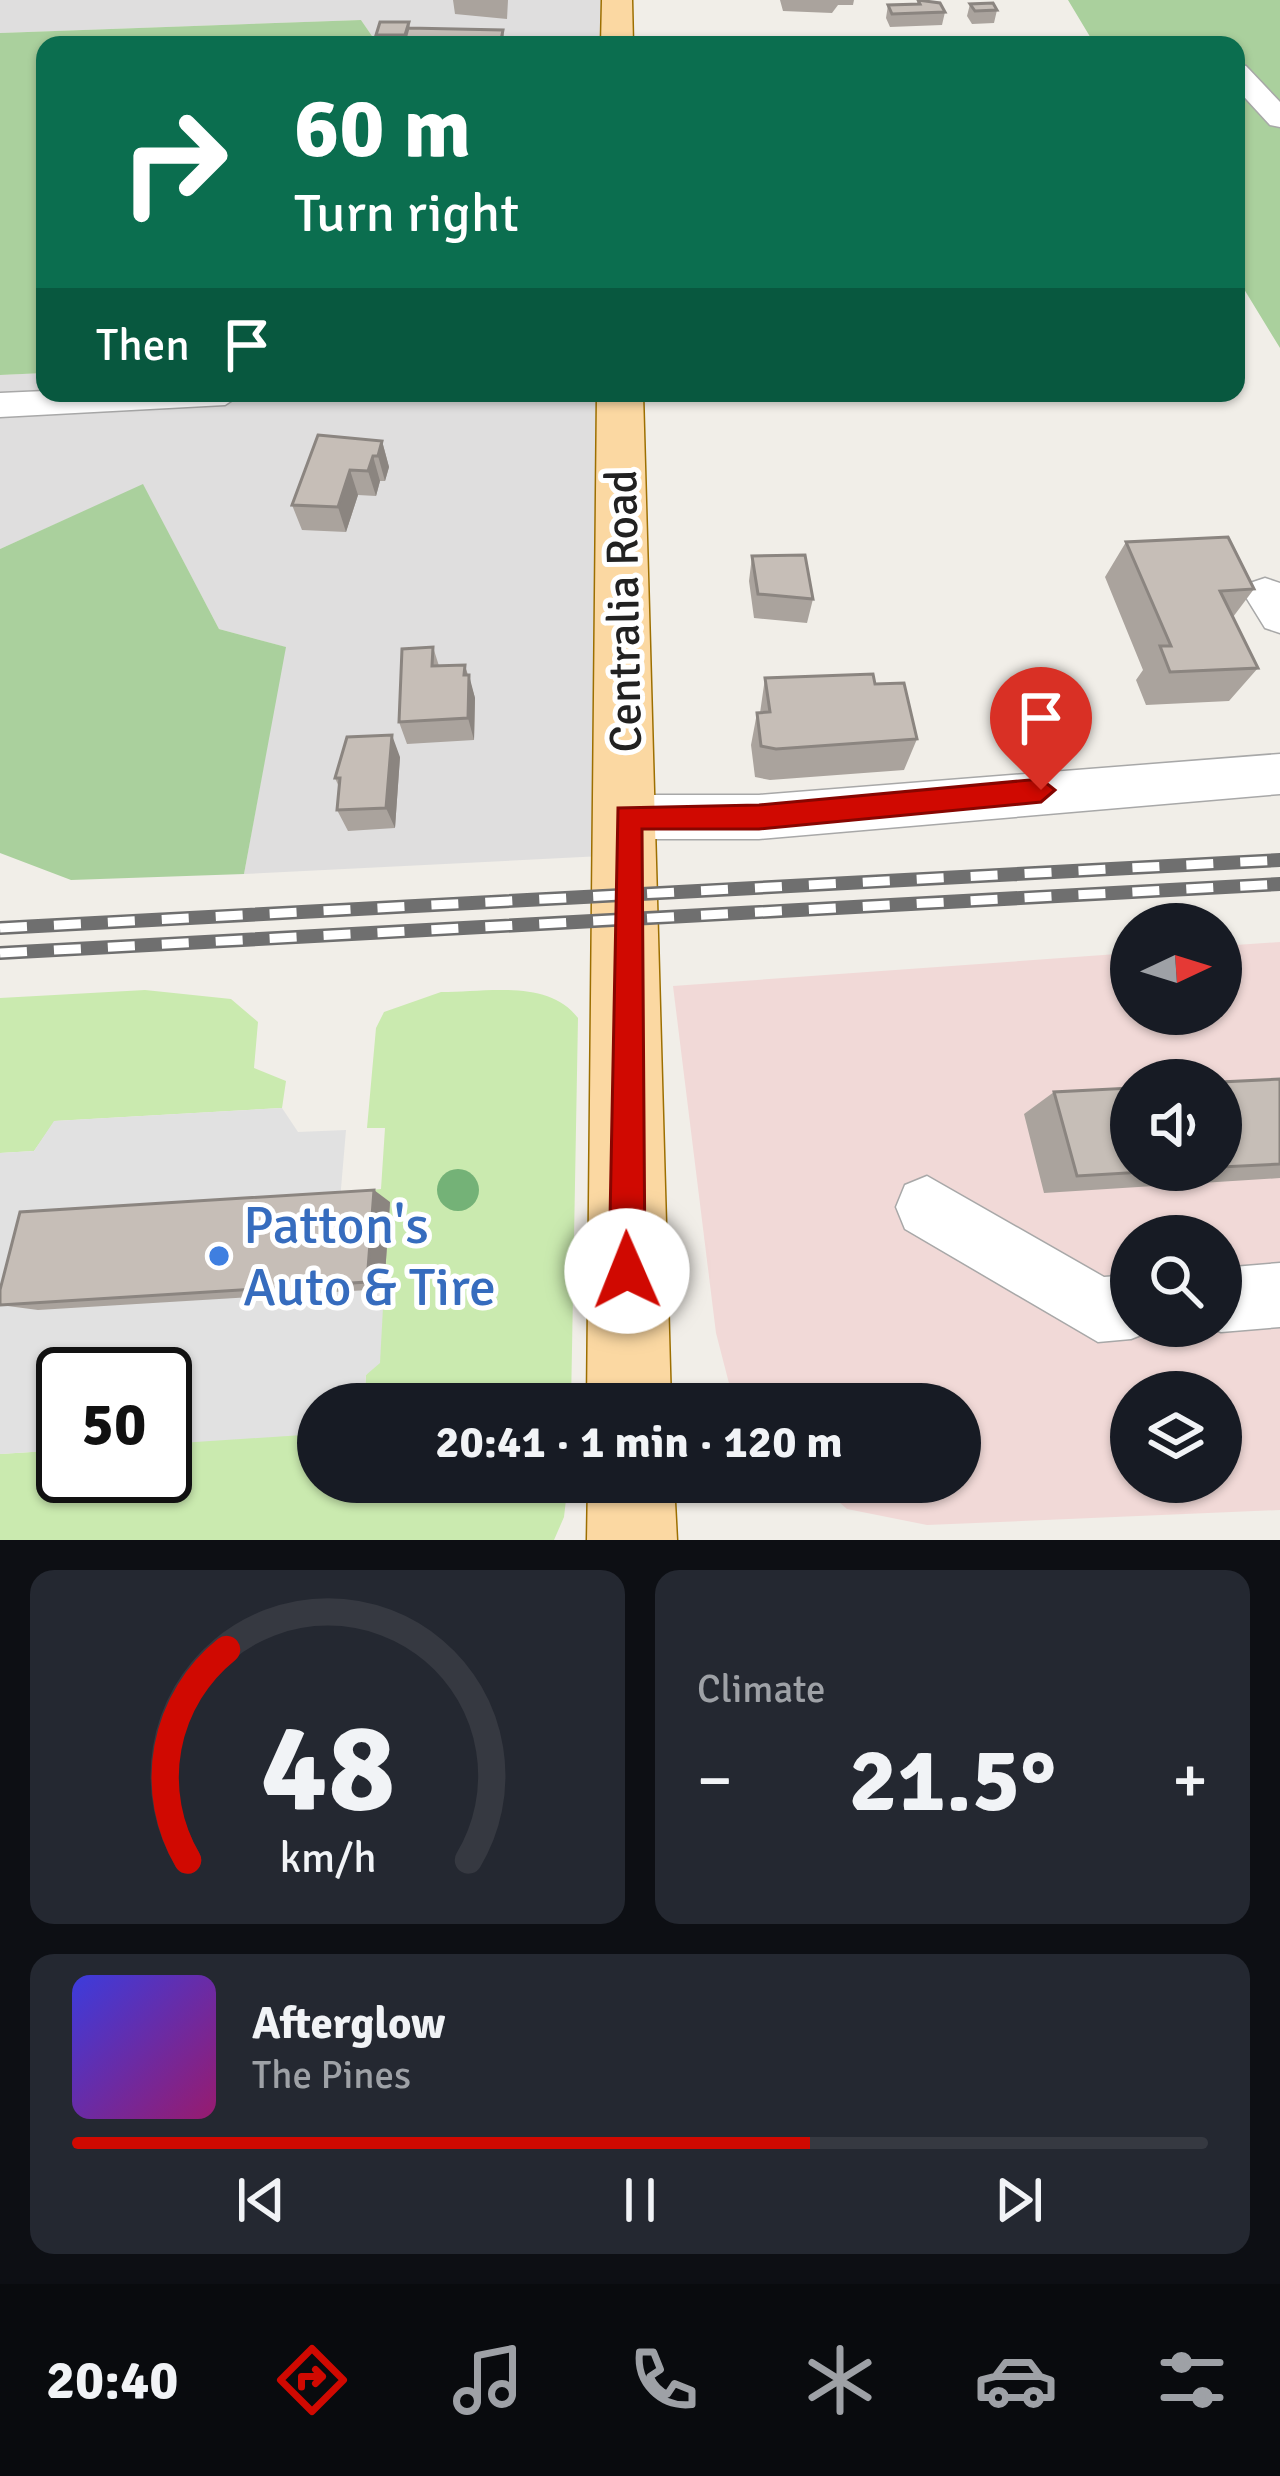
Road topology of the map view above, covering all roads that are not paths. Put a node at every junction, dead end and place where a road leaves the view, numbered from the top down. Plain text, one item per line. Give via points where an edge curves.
1 (617, 0) edge
2 (617, 36) edge
3 (1245, 82) edge
4 (1280, 119) edge
5 (69, 402) edge
6 (620, 402) edge
7 (0, 406) edge
8 (1280, 774) edge
9 (628, 817) junction
10 (927, 1207) dead end
11 (1280, 1295) edge
12 (1242, 1298) edge
13 (1110, 1309) edge
14 (629, 1383) edge
15 (631, 1503) edge
16 (632, 1540) edge

1 - 2 main road
3 - 4 street
5 - 7 street
6 - 9 main road, Centralia Road
8 - 9 street via 759,817
9 - 14 main road, Centralia Road
10 - 13 street via 1099,1310
11 - 12 street
15 - 16 main road

